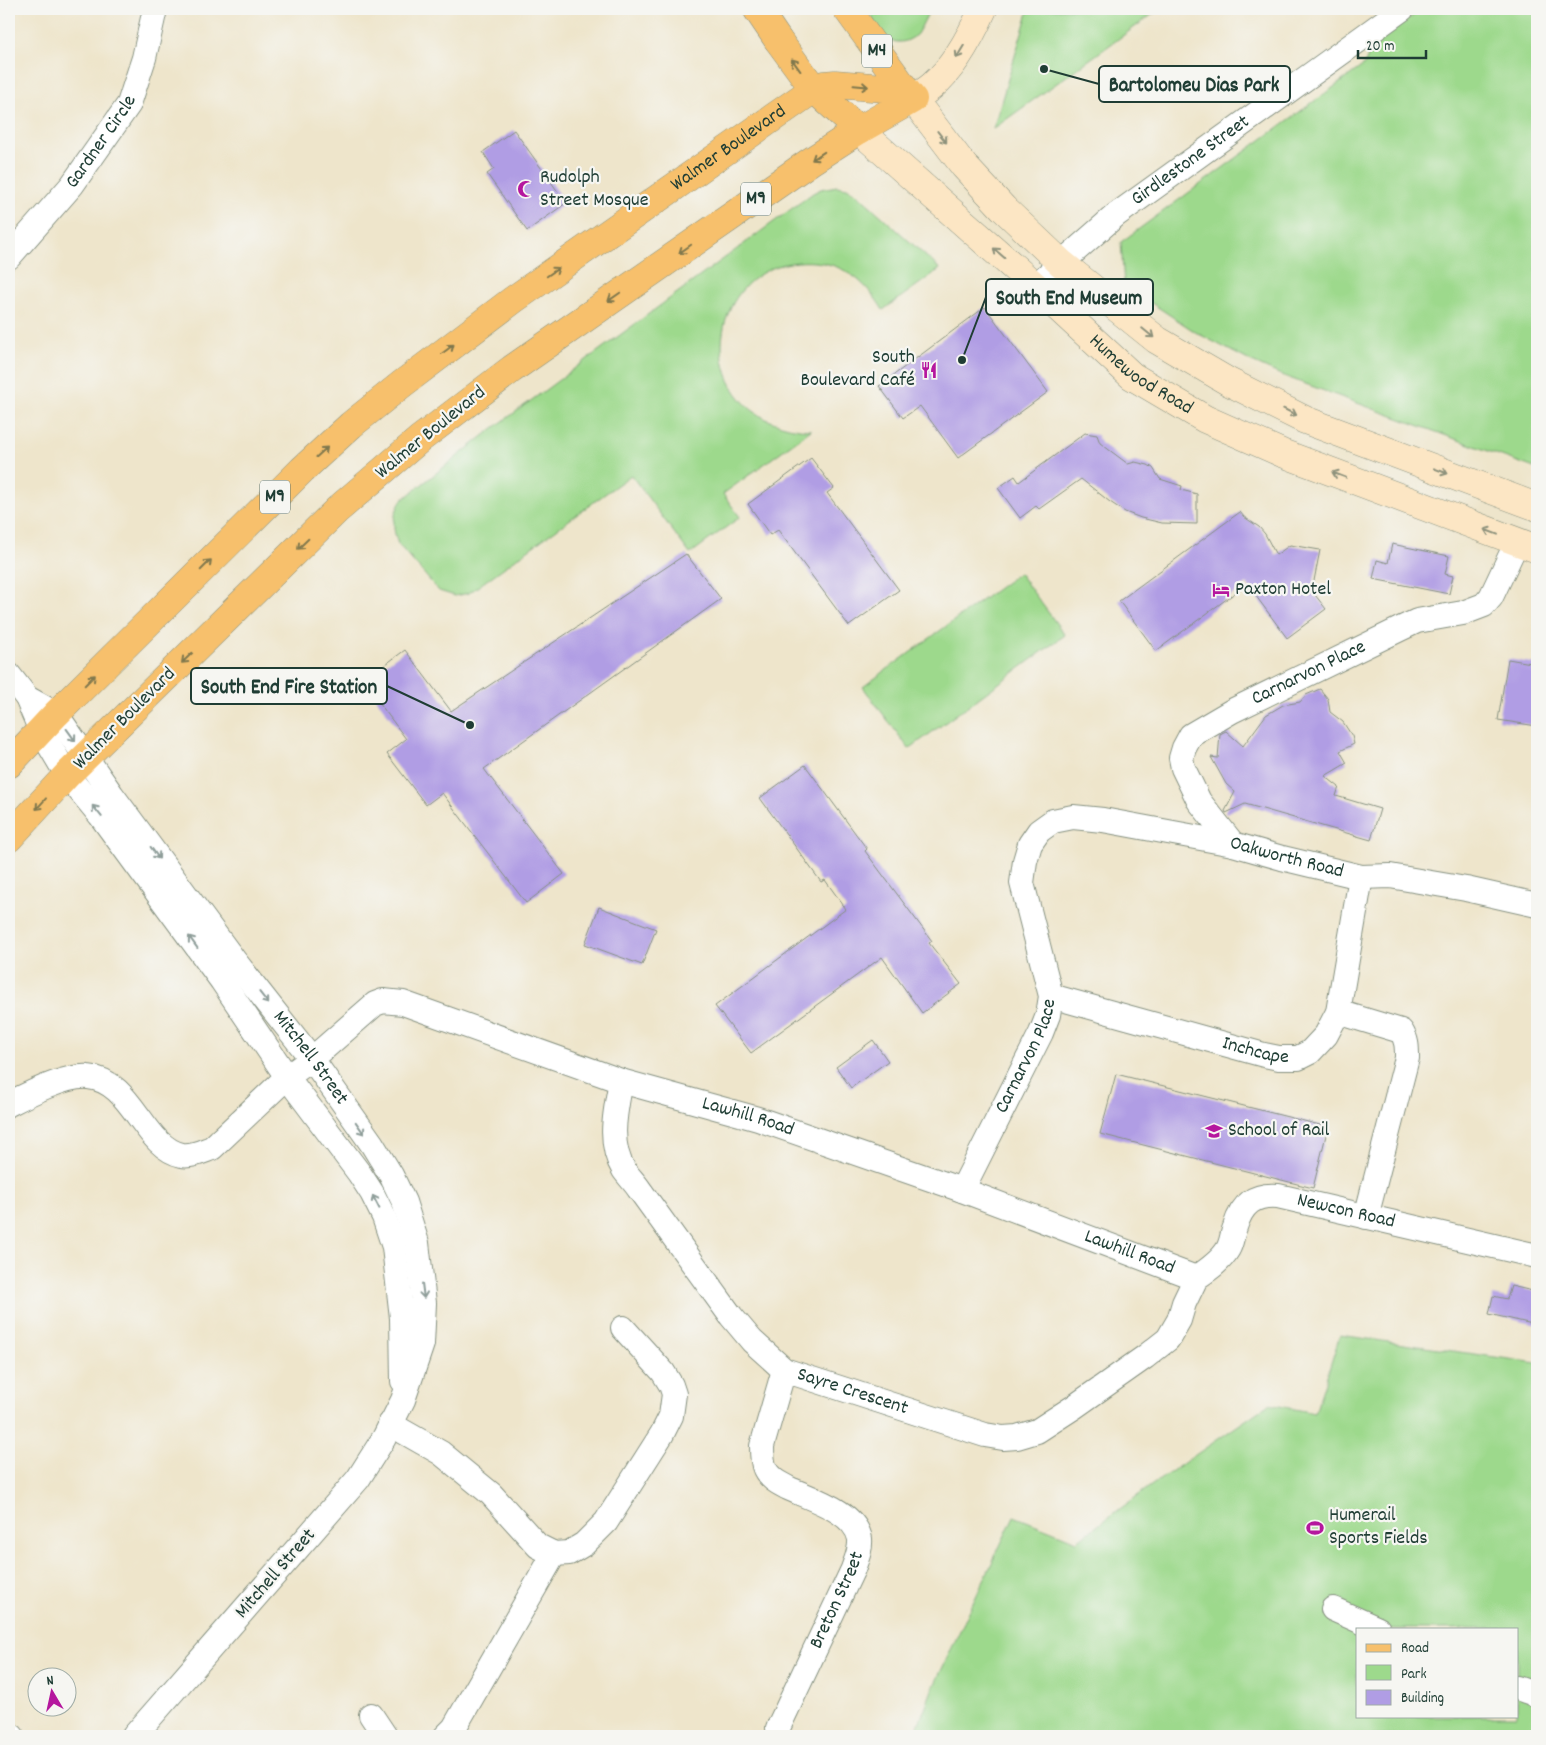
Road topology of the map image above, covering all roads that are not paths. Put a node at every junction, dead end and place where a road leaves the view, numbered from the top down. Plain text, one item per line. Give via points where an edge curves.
1 (155, 9) edge
2 (745, 9) edge
3 (757, 9) edge
4 (847, 9) edge
5 (983, 9) edge
6 (1402, 9) edge
7 (778, 40) junction
8 (814, 89) junction
9 (910, 96) junction
10 (859, 130) junction
11 (9, 257) edge
12 (1061, 263) junction
13 (1035, 286) junction
14 (1537, 507) edge
15 (1527, 545) edge
16 (9, 676) edge
17 (48, 722) junction
18 (87, 756) junction
19 (9, 764) edge
20 (67, 775) junction
21 (1039, 831) joint
22 (9, 838) edge
23 (1233, 844) junction
24 (1361, 878) junction
25 (1537, 905) edge
26 (1051, 996) junction
27 (1338, 1012) junction
28 (312, 1059) junction
29 (287, 1077) junction
30 (621, 1081) junction
31 (9, 1104) edge
32 (962, 1190) junction
33 (1366, 1217) junction
34 (1537, 1256) edge
35 (1196, 1278) junction
36 (623, 1328) dead end
37 (784, 1370) junction
38 (403, 1400) junction
39 (390, 1424) junction
40 (554, 1554) junction
41 (1334, 1609) dead end
42 (1376, 1628) edge
43 (1518, 1688) edge
44 (1537, 1695) edge
45 (371, 1715) dead end
46 (778, 1728) dead end
47 (134, 1736) edge
48 (385, 1736) edge
49 (446, 1736) edge

1 - 11 street, Gardner Circle via 129,104 72,185
2 - 7 main road
3 - 7 main road, Humewood Road
4 - 9 main road, M4
5 -> 9 main road via 944,74 932,86
6 - 12 street, Girdlestone Street via 1116,215
8 -> 7 main road, Humewood Road
8 -> 9 main road, Walmer Boulevard / M9 via 835,84 896,89
8 - 10 main road, Humewood Road
17 -> 8 main road, Walmer Boulevard / M9 via 351,425 513,300
9 - 10 main road, Walmer Boulevard / M9
9 -> 12 main road, Humewood Road / M4 via 971,173
13 -> 10 main road, Humewood Road
10 -> 18 main road, Walmer Boulevard / M9 via 512,369 420,439 337,510
12 - 13 street, Girdlestone Street
12 -> 14 main road, Humewood Road / M4 via 1157,340 1228,382 1305,420
15 -> 13 main road, Humewood Road via 1282,453 1205,419 1132,376
15 - 23 street, Carnarvon Place via 1484,605 1400,628 1232,711 1191,735 1181,758 1183,768 1199,801
16 - 17 street
17 -> 18 street, Mitchell Street
17 - 19 main road, Walmer Boulevard / M9
17 - 20 street, Mitchell Street
18 - 20 main road, Walmer Boulevard / M9
18 -> 28 street, Mitchell Street via 112,795 234,960
20 -> 22 main road, Walmer Boulevard / M9
29 -> 20 street, Mitchell Street via 210,965
21 - 23 street, Oakworth Road via 1053,820 1074,817
21 - 26 street, Carnarvon Place via 1030,844 1022,883
23 - 24 street, Oakworth Road
24 - 25 street, Oakworth Road via 1390,876
24 - 27 street, Inchcape
26 - 27 street, Inchcape via 1279,1058 1298,1058 1310,1052 1326,1035
26 - 32 street, Carnarvon Place via 1042,1033
27 - 33 street via 1401,1031 1406,1038 1407,1058
28 - 29 street, Lawhill Road
28 - 30 street, Lawhill Road via 374,1004 392,1001
28 -> 38 street, Mitchell Street via 391,1175 417,1243 424,1303 422,1344
29 - 31 street, Lawhill Road via 212,1148 184,1156 169,1151 152,1135 127,1101 104,1081 88,1076 70,1079
38 -> 29 street, Mitchell Street via 402,1318 394,1247 384,1217 359,1172
30 - 32 street, Lawhill Road via 758,1119
30 - 37 street, Sayre Crescent via 613,1128 624,1169 731,1316 752,1342
32 - 35 street, Lawhill Road
33 - 34 street, Newcon Road
33 - 35 street, Newcon Road via 1278,1196 1258,1197 1240,1214 1229,1248 1221,1259
35 - 37 street, Sayre Crescent via 1168,1339 1074,1407 1037,1431 1016,1438 985,1435
36 - 40 street via 671,1385 674,1394 671,1416 606,1522 584,1544 569,1553
37 - 46 street, Breton Street via 762,1446 765,1470 774,1481 844,1514 856,1527 860,1550
38 - 39 street, Mitchell Street
39 - 40 street via 441,1453 491,1494 538,1546
39 - 47 street, Mitchell Street via 358,1479
40 - 49 street via 454,1728
41 - 42 street
43 - 44 street
45 - 48 street

